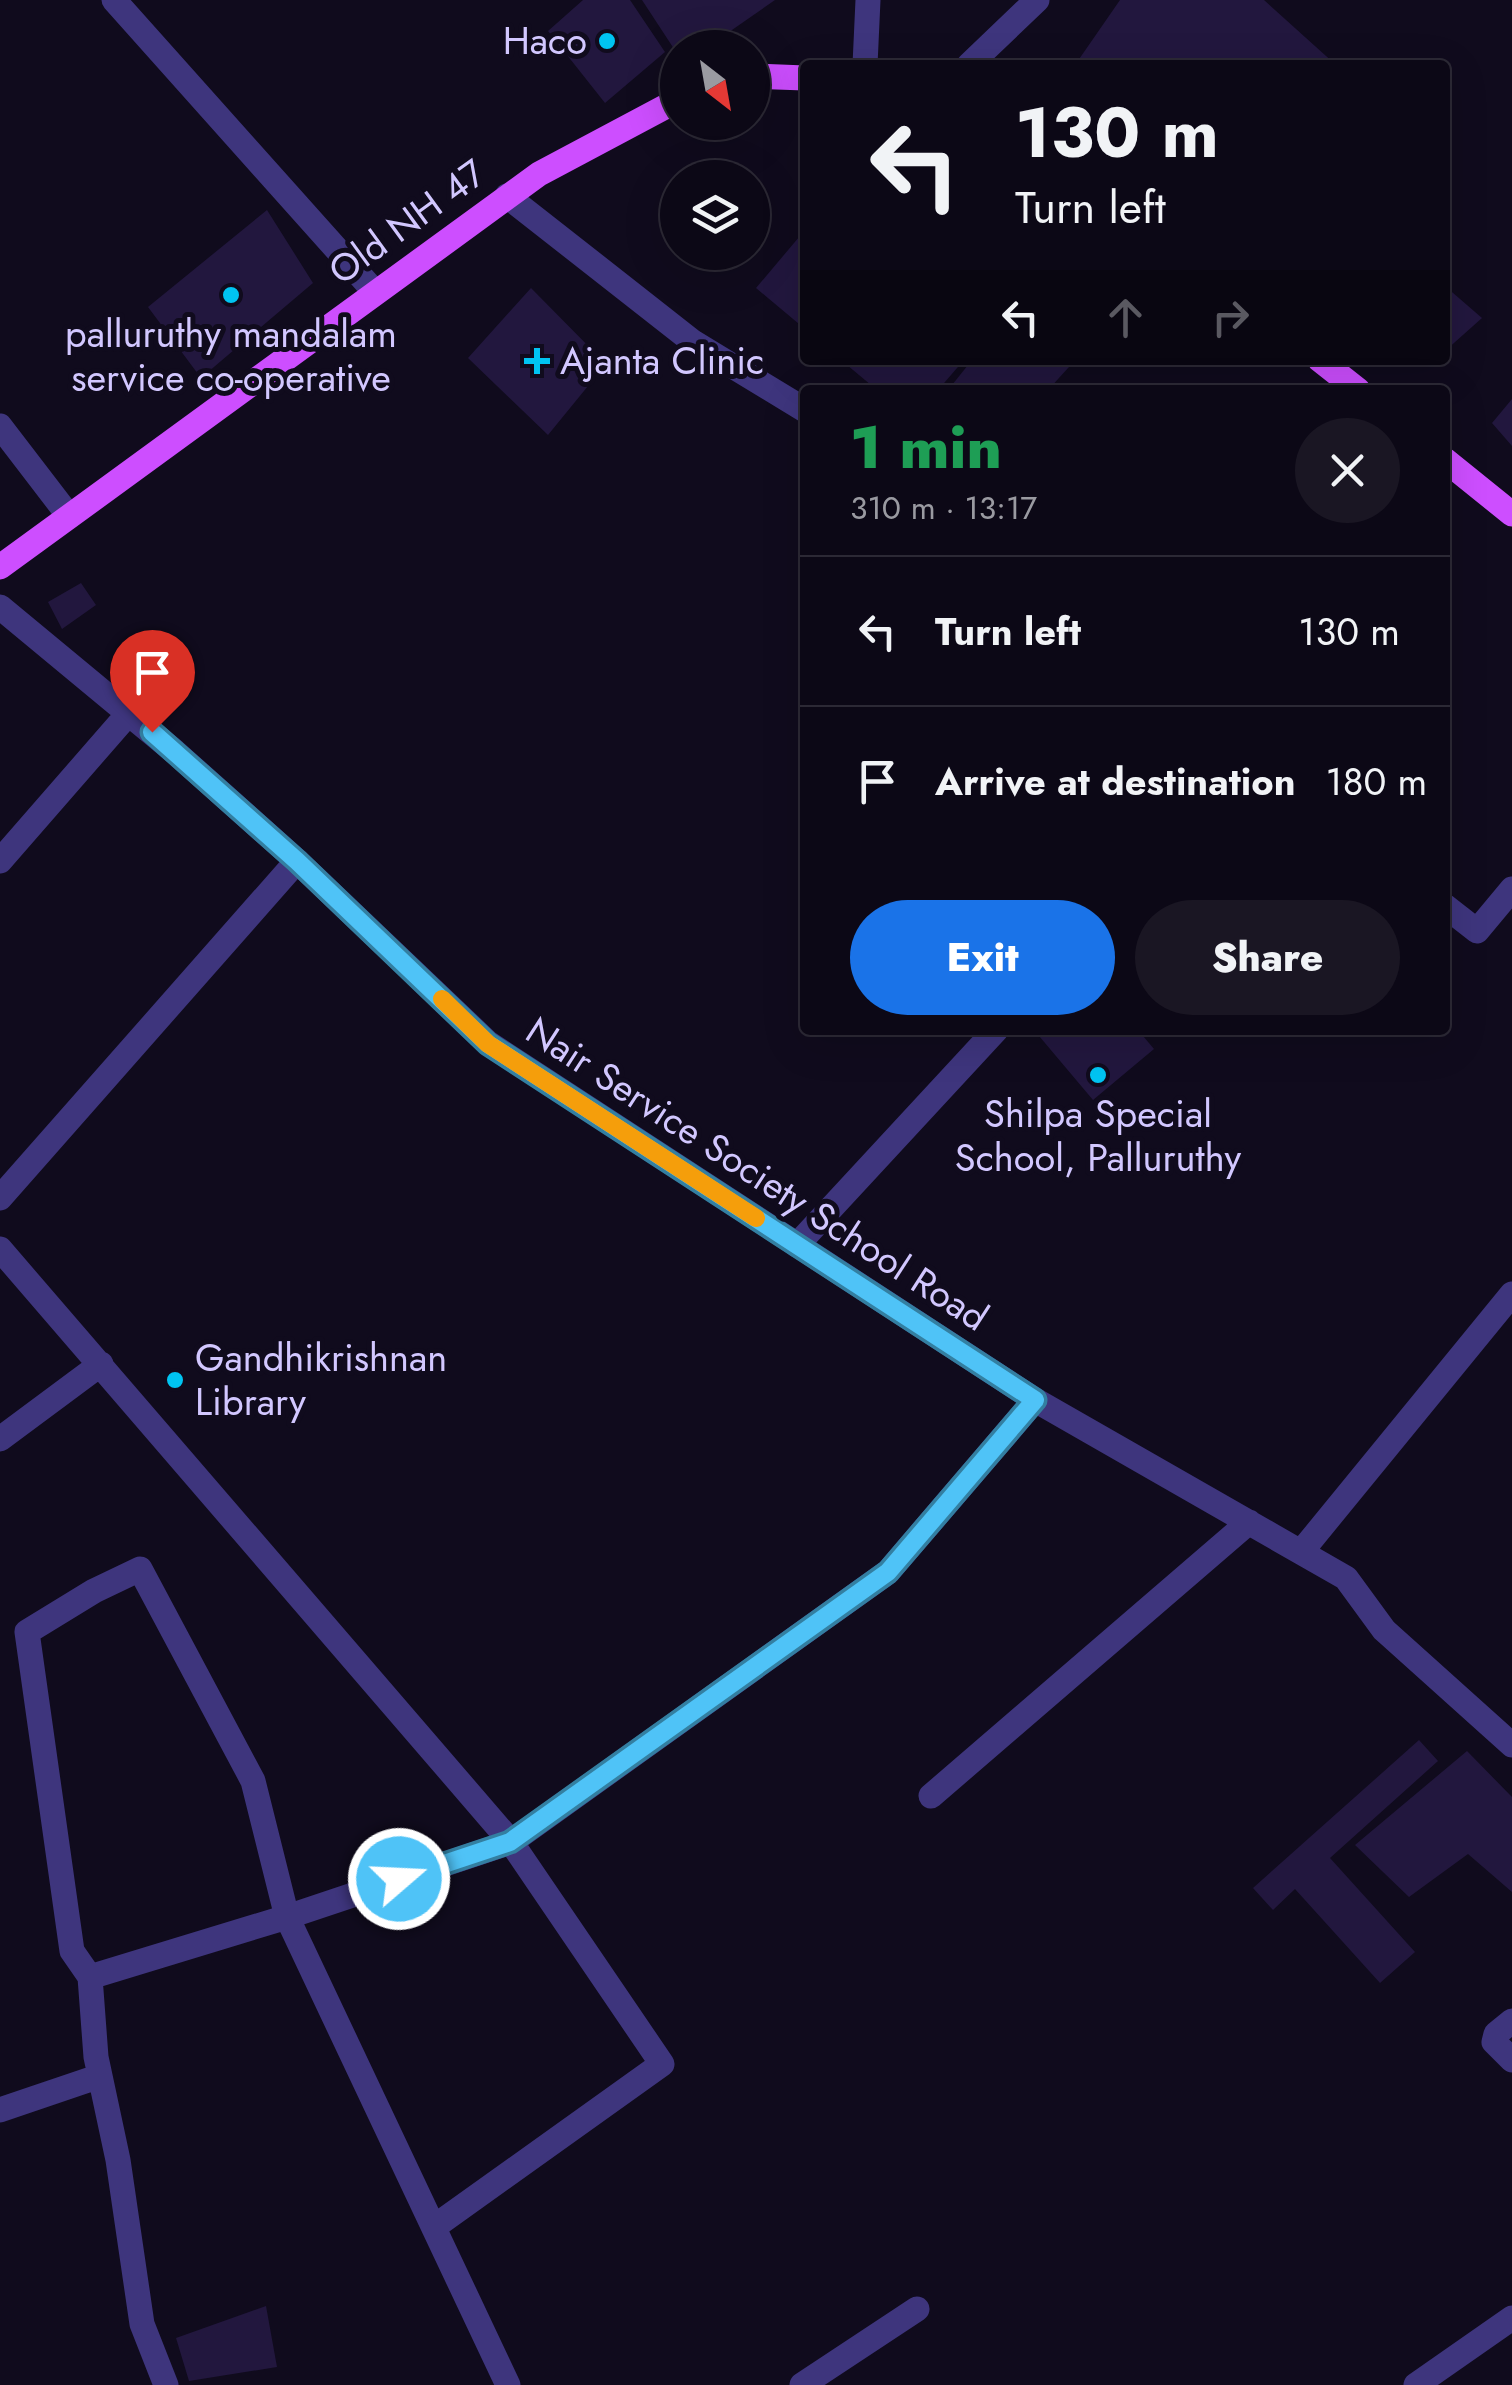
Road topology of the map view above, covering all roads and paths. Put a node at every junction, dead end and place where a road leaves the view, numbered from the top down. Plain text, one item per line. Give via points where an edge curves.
1 (114, 0) edge
2 (868, 0) edge
3 (1037, 0) edge
4 (865, 60) edge
5 (973, 60) edge
6 (770, 77) edge
7 (800, 78) edge
8 (660, 110) edge
9 (508, 196) junction
10 (374, 291) junction
11 (1326, 365) edge
12 (1352, 385) edge
13 (800, 407) edge
14 (0, 426) edge
15 (1450, 464) edge
16 (1511, 512) edge
17 (70, 516) junction
18 (0, 568) edge
19 (0, 606) edge
20 (129, 714) junction
21 (0, 861) edge
22 (297, 861) junction
23 (1508, 904) edge
24 (1450, 910) edge
25 (991, 1035) edge
26 (0, 1198) edge
27 (796, 1245) junction
28 (0, 1249) edge
29 (1512, 1294) edge
30 (101, 1364) junction
31 (1035, 1400) junction
32 (0, 1439) edge
33 (1250, 1522) junction
34 (1301, 1552) junction
35 (1512, 1745) edge
36 (931, 1796) dead end
37 (510, 1842) junction
38 (287, 1917) junction
39 (90, 1977) junction
40 (1512, 2021) edge
41 (1512, 2060) edge
42 (100, 2076) junction
43 (0, 2110) edge
44 (434, 2227) junction
45 (918, 2310) dead end
46 (1512, 2318) edge
47 (166, 2385) edge
48 (508, 2385) edge
49 (802, 2385) edge
50 (1416, 2385) edge

1 - 10 street
2 - 4 street
3 - 5 street
6 - 7 main road
8 - 9 main road, Old NH 47
9 - 10 main road, Old NH 47
9 - 13 street via 693,342
10 - 17 main road, Old NH 47
11 - 12 main road
14 - 17 street
15 - 16 main road
17 - 18 main road, Old NH 47
19 - 20 street, Nair Service Society School Road
20 - 21 street
20 - 22 street, Nair Service Society School Road
22 - 26 street
22 - 27 street, Nair Service Society School Road via 488,1044
23 - 24 street via 1477,931
25 - 27 street
27 - 31 street, Nair Service Society School Road
28 - 30 street
29 - 34 street
30 - 32 street
30 - 37 street
31 - 33 street, Nair Service Society School Road
31 - 37 street via 888,1572
33 - 34 street, Nair Service Society School Road
33 - 36 street
34 - 35 street, Nair Service Society School Road via 1346,1578 1384,1630
37 - 38 street
37 - 44 street via 662,2064
38 - 39 street
38 - 39 street via 253,1781 140,1568 26,1632 72,1951
38 - 44 street
39 - 42 street
40 - 41 street via 1494,2042
42 - 43 street
42 - 47 street via 142,2324
44 - 48 street
45 - 49 street
46 - 50 street

